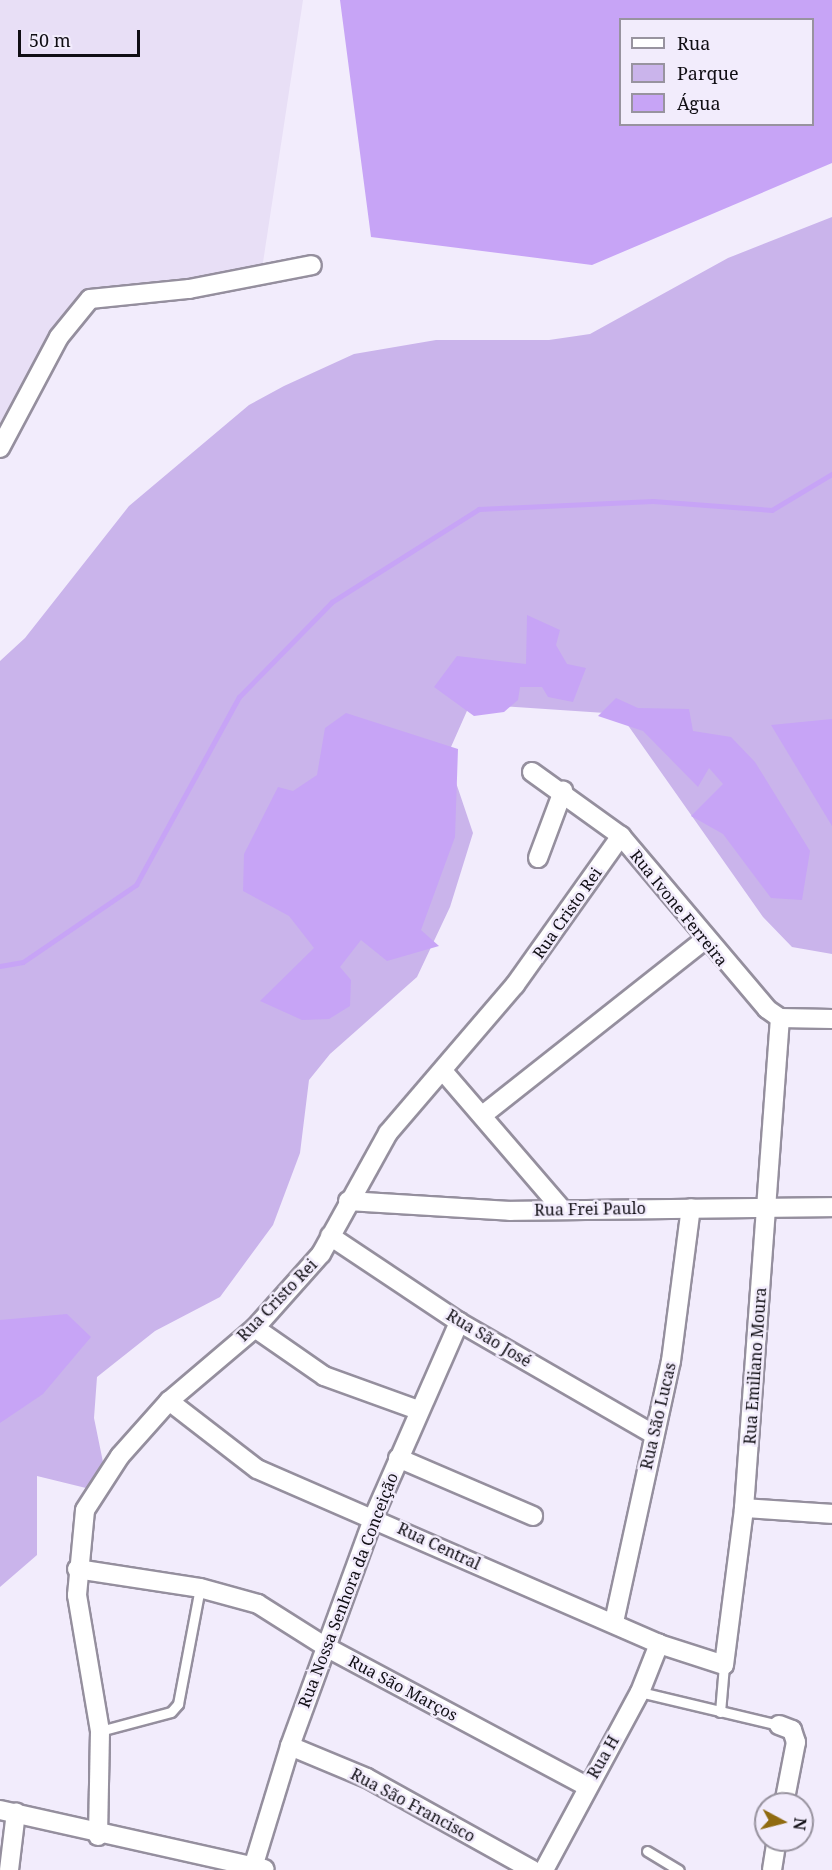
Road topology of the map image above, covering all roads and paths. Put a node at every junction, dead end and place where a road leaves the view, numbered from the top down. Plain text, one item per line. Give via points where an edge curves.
1 (312, 265) dead end
2 (0, 448) edge
3 (532, 772) dead end
4 (563, 791) junction
5 (621, 836) junction
6 (538, 858) dead end
7 (704, 940) junction
8 (780, 1018) junction
9 (832, 1019) edge
10 (443, 1071) junction
11 (484, 1114) junction
12 (348, 1201) junction
13 (767, 1206) junction
14 (832, 1207) edge
15 (561, 1208) junction
16 (691, 1208) junction
17 (330, 1236) junction
18 (459, 1322) junction
19 (255, 1328) junction
20 (169, 1401) junction
21 (418, 1410) junction
22 (653, 1434) junction
23 (398, 1458) junction
24 (744, 1508) junction
25 (832, 1514) edge
26 (374, 1516) junction
27 (533, 1516) dead end
28 (78, 1569) junction
29 (200, 1588) junction
30 (614, 1622) junction
31 (659, 1644) junction
32 (326, 1647) junction
33 (723, 1665) junction
34 (640, 1692) junction
35 (720, 1712) junction
36 (779, 1725) joint
37 (100, 1731) junction
38 (290, 1746) junction
39 (586, 1786) junction
40 (786, 1792) edge
41 (8, 1811) edge
42 (98, 1836) junction
43 (647, 1851) dead end
44 (775, 1852) edge
45 (259, 1867) edge
46 (9, 1870) edge
47 (532, 1870) edge
48 (544, 1870) edge
49 (679, 1870) edge
50 (772, 1870) edge

1 - 2 street via 189,289 90,299 59,337
3 - 4 street, Rua Ivone Ferreira
4 - 5 street, Rua Ivone Ferreira
4 - 6 street
5 - 7 street, Rua Ivone Ferreira
5 - 10 street, Rua Cristo Rei via 515,985
7 - 8 street, Rua Ivone Ferreira via 752,996
7 - 11 street
8 - 9 street
8 - 13 street, Rua Emiliano Moura
10 - 11 street
10 - 12 street, Rua Cristo Rei via 388,1133
11 - 15 street
12 - 15 street, Rua Frei Paulo via 399,1208
12 - 17 street, Rua Cristo Rei
13 - 14 street, Rua Frei Paulo
13 - 16 street, Rua Frei Paulo
13 - 24 street, Rua Emiliano Moura
15 - 16 street, Rua Frei Paulo
16 - 22 street, Rua São Lucas via 671,1361
17 - 18 street, Rua São José
17 - 19 street, Rua Cristo Rei via 321,1254
18 - 21 street, Rua Nossa Senhora da Conceição
18 - 22 street, Rua São José
19 - 20 street, Rua Cristo Rei
19 - 21 street via 324,1376
20 - 26 street, Rua Central via 257,1469
20 - 28 street, Rua Cristo Rei via 120,1456 85,1510
21 - 23 street, Rua Nossa Senhora da Conceição
22 - 30 street, Rua São Lucas
23 - 26 street, Rua Nossa Senhora da Conceição
23 - 27 street
24 - 25 street
24 - 33 street, Rua Emiliano Moura
26 - 30 street, Rua Central
26 - 32 street, Rua Nossa Senhora da Conceição
28 - 29 street, Rua São Marços
28 - 37 street, Rua Cristo Rei via 86,1662
29 - 32 street, Rua São Marços via 258,1604
29 - 37 lane via 178,1704 171,1712
30 - 31 street, Rua Central
31 - 33 street, Rua Central
31 - 34 street, Rua H
32 - 38 street, Rua Nossa Senhora da Conceição
32 - 39 street, Rua São Marços
33 - 35 lane, Rua Emiliano Moura
34 - 35 lane
34 - 39 street, Rua H
35 - 36 lane
36 - 40 street via 792,1730 796,1742
37 - 42 street, Rua Cristo Rei
38 - 45 street, Rua Nossa Senhora da Conceição
38 - 47 street, Rua São Francisco via 367,1778
39 - 48 street, Rua H
41 - 42 street
41 - 46 street
42 - 45 street
43 - 49 lane
44 - 50 street

